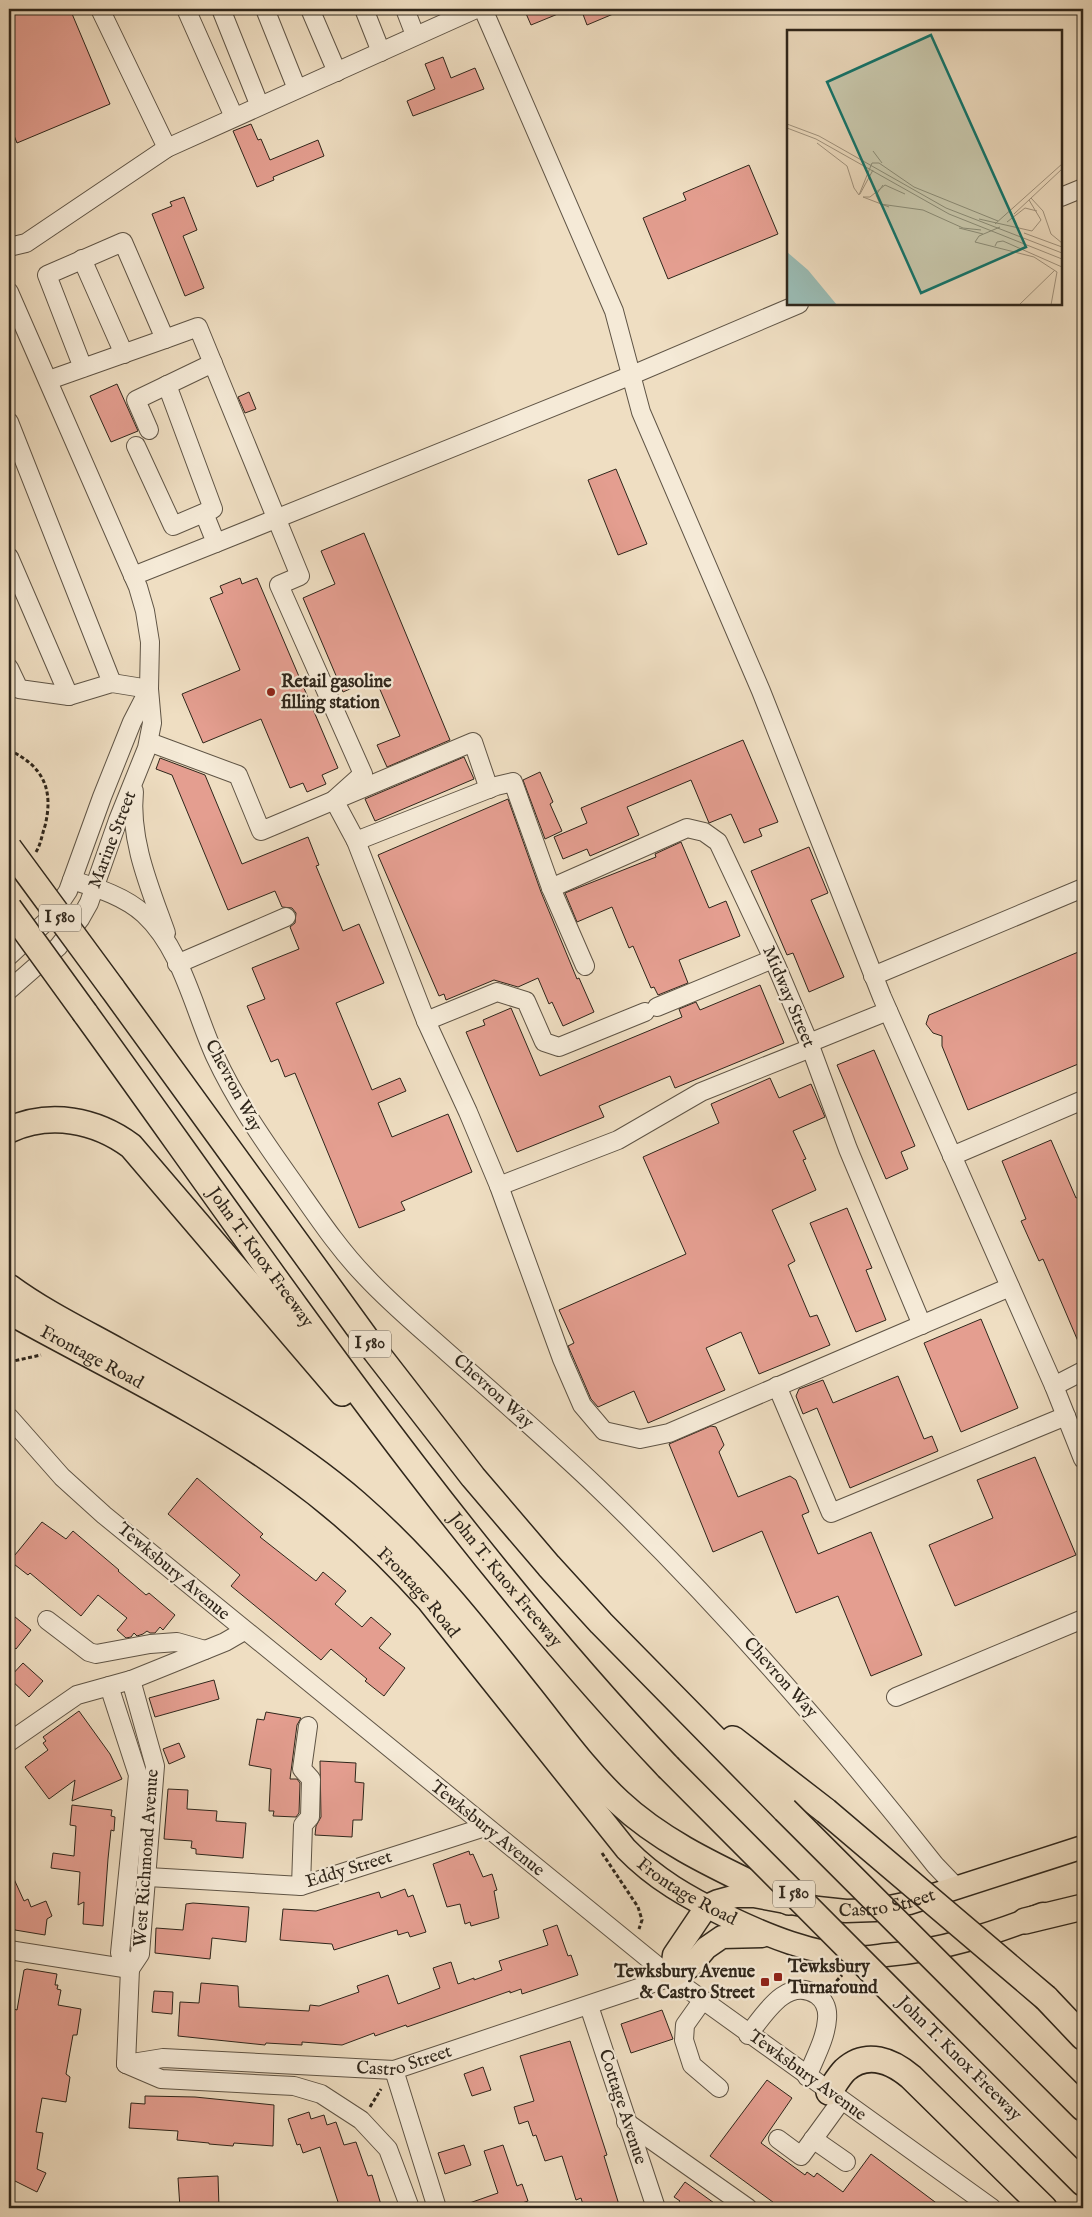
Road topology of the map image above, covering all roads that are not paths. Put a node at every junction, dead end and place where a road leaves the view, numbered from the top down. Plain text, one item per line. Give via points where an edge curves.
1 (100, 9) edge
2 (186, 9) edge
3 (221, 9) edge
4 (265, 9) edge
5 (310, 9) edge
6 (364, 9) edge
7 (405, 9) edge
8 (476, 9) edge
9 (483, 9) edge
10 (415, 35) junction
11 (381, 52) junction
12 (337, 72) junction
13 (297, 89) junction
14 (259, 104) junction
15 (234, 117) junction
16 (167, 148) junction
17 (1083, 188) edge
18 (1062, 197) edge
19 (9, 247) edge
20 (82, 259) junction
21 (11, 299) edge
22 (797, 305) edge
23 (165, 339) junction
24 (124, 354) junction
25 (213, 363) junction
26 (83, 368) junction
27 (632, 375) junction
28 (49, 380) junction
29 (167, 385) junction
30 (9, 422) edge
31 (149, 430) dead end
32 (136, 446) dead end
33 (204, 513) junction
34 (277, 519) junction
35 (216, 543) junction
36 (9, 557) edge
37 (133, 576) junction
38 (9, 668) edge
39 (112, 684) junction
40 (149, 689) junction
41 (69, 696) junction
42 (148, 745) junction
43 (136, 781) junction
44 (489, 789) junction
45 (334, 800) junction
46 (356, 841) junction
47 (9, 848) edge
48 (72, 880) junction
49 (96, 888) junction
50 (551, 888) junction
51 (1083, 888) edge
52 (9, 908) edge
53 (286, 918) dead end
54 (9, 956) edge
55 (175, 959) junction
56 (773, 960) junction
57 (585, 966) dead end
58 (874, 976) junction
59 (9, 990) edge
60 (888, 1011) junction
61 (426, 1021) junction
62 (810, 1046) junction
63 (1083, 1100) edge
64 (83, 1122) junction
65 (9, 1130) edge
66 (9, 1146) edge
67 (952, 1156) junction
68 (499, 1186) junction
69 (9, 1287) edge
70 (1010, 1287) junction
71 (9, 1313) edge
72 (922, 1325) junction
73 (1083, 1370) edge
74 (777, 1386) junction
75 (1054, 1386) junction
76 (9, 1416) edge
77 (1066, 1416) junction
78 (1083, 1459) edge
79 (498, 1572) junction
80 (1083, 1618) edge
81 (47, 1620) dead end
82 (244, 1631) junction
83 (205, 1650) junction
84 (655, 1679) junction
85 (131, 1680) junction
86 (109, 1686) junction
87 (896, 1698) dead end
88 (308, 1726) dead end
89 (9, 1742) edge
90 (485, 1827) junction
91 (1083, 1847) edge
92 (148, 1877) junction
93 (301, 1886) junction
94 (957, 1888) junction
95 (1083, 1898) edge
96 (789, 1902) junction
97 (706, 1906) junction
98 (1083, 1907) edge
99 (1025, 1921) junction
100 (769, 1936) junction
101 (9, 1950) edge
102 (130, 1969) junction
103 (671, 1978) junction
104 (1046, 1998) junction
105 (702, 2001) junction
106 (589, 2006) junction
107 (1083, 2023) edge
108 (748, 2035) junction
109 (1083, 2037) edge
110 (126, 2064) junction
111 (394, 2070) junction
112 (807, 2077) junction
113 (719, 2088) dead end
114 (835, 2097) junction
115 (1083, 2108) edge
116 (626, 2122) junction
117 (778, 2139) dead end
118 (813, 2139) junction
119 (846, 2162) dead end
120 (1083, 2183) edge
121 (410, 2208) edge
122 (437, 2208) edge
123 (656, 2208) edge
124 (748, 2208) edge
125 (992, 2208) edge
126 (1044, 2208) edge

1 - 16 street
2 - 15 street
3 - 14 street
4 - 13 street
5 - 12 street
6 - 11 street
7 - 10 street
8 - 10 street
9 - 27 street via 614,311
10 - 11 street
11 - 12 street
12 - 13 street
13 - 14 street
14 - 15 street
15 - 16 street
16 - 19 street via 26,243
17 - 18 street
20 - 23 street via 123,242
20 - 24 street
20 - 26 street via 47,275
21 - 28 street, Marine Street
22 - 27 street
23 - 24 street
23 - 25 street via 198,326
24 - 26 street
25 - 29 street
25 - 34 street
26 - 28 street
27 - 34 street
27 - 58 street via 641,412 760,691
28 - 37 street, Marine Street
29 - 31 street via 136,400
29 - 33 street via 214,509
30 - 39 street
32 - 33 street via 173,526
33 - 35 street
34 - 35 street
34 - 45 street via 300,576 279,585 363,774
35 - 37 street
36 - 41 street
37 - 40 street, Marine Street via 150,632
38 - 41 street via 19,689
39 - 40 street
39 - 41 street
40 - 42 street, Marine Street via 152,714
40 - 48 street, Marine Street via 95,813
42 - 43 street, Marine Street
42 - 45 street via 238,775 261,831
43 - 49 street, Marine Street via 118,820
43 - 55 street via 133,804 140,856
44 - 45 street via 473,742
44 - 46 street
44 - 50 street via 513,782
45 - 46 street
46 - 61 street
47 - 84 highway, John T. Knox Freeway / I 580, bridge via 430,1424 549,1566
48 - 49 street, Chevron Way
48 - 54 street, Marine Street via 50,918
49 - 55 street, Chevron Way via 118,896 144,914 159,931
49 - 59 street, Marine Street via 68,935
50 - 56 street, Midway Street via 687,828 704,832 718,842
50 - 57 street
51 - 58 street
52 - 79 highway, John T. Knox Freeway / I 580, bridge via 356,1388
53 - 55 street
55 - 94 street, Chevron Way via 215,1056 239,1103 352,1262 386,1297 576,1468 698,1588 799,1698 935,1866
56 - 61 street via 559,1047 544,1042 526,1002 497,992
56 - 62 street, Midway Street
58 - 60 street
60 - 62 street
60 - 67 street
61 - 68 street
62 - 68 street via 701,1092 618,1140
62 - 72 street, Midway Street via 848,1149
63 - 67 street
64 - 65 highway via 46,1120
64 - 66 highway via 46,1128
64 - 79 highway via 115,1134 145,1160 260,1299
67 - 70 street
68 - 74 street via 562,1359 582,1405 604,1431 640,1439 669,1433
69 - 96 highway via 247,1423 326,1479 373,1519 428,1574 577,1756 619,1802 661,1835
70 - 72 street
70 - 75 street
71 - 97 main road, Frontage Road via 240,1441 332,1508 375,1546 428,1601 633,1856 667,1884
72 - 74 street
73 - 75 street
74 - 77 street via 831,1513
75 - 77 street
76 - 82 street, Tewksbury Avenue via 62,1477
77 - 78 street
79 - 120 highway, John T. Knox Freeway / I 580, bridge via 668,1767
80 - 87 street
81 - 83 street via 96,1654 177,1642
82 - 83 street
82 - 90 street, Tewksbury Avenue
83 - 85 street
84 - 104 highway, bridge via 826,1811
84 - 115 highway, John T. Knox Freeway / I 580, bridge
85 - 86 street
85 - 92 street, West Richmond Avenue via 156,1766
86 - 89 street via 78,1696
86 - 102 street, West Richmond Avenue via 138,1775 120,1953
88 - 93 street via 302,1769 312,1778 310,1817 303,1825
90 - 93 street, Eddy Street
90 - 103 street, Tewksbury Avenue
91 - 94 main road, Castro Street
92 - 93 street, Eddy Street
92 - 102 street, West Richmond Avenue via 140,1954
94 - 96 main road, Castro Street via 875,1910 846,1911
95 - 99 main road, Castro Street
96 - 97 main road, Castro Street via 736,1896
97 - 100 main road, Frontage Road
97 - 103 main road via 674,1955
98 - 99 highway
99 - 100 main road, Castro Street via 917,1953 860,1957 814,1950
100 - 103 main road, Castro Street via 722,1938 706,1948 690,1967
101 - 102 street
102 - 110 street, West Richmond Avenue
103 - 105 street, Tewksbury Avenue
103 - 106 street, Castro Street
104 - 107 highway
104 - 109 highway
105 - 108 street, Tewksbury Avenue
105 - 113 street via 685,2025 684,2040 692,2065
106 - 111 street, Castro Street
106 - 116 street, Cottage Avenue
108 - 112 street, Tewksbury Avenue
108 - 112 street via 786,1992 806,1990 815,1994 827,2009 827,2020
110 - 111 street, Castro Street via 163,2058
110 - 121 street via 161,2079 294,2086 321,2094 361,2120 388,2149
111 - 122 street
112 - 114 street, Tewksbury Avenue
114 - 118 street
114 - 125 street, Tewksbury Avenue
114 - 126 highway via 844,2071 854,2064 874,2059 898,2066
116 - 123 street, Cottage Avenue
116 - 124 street
117 - 118 street via 801,2156
118 - 119 street

